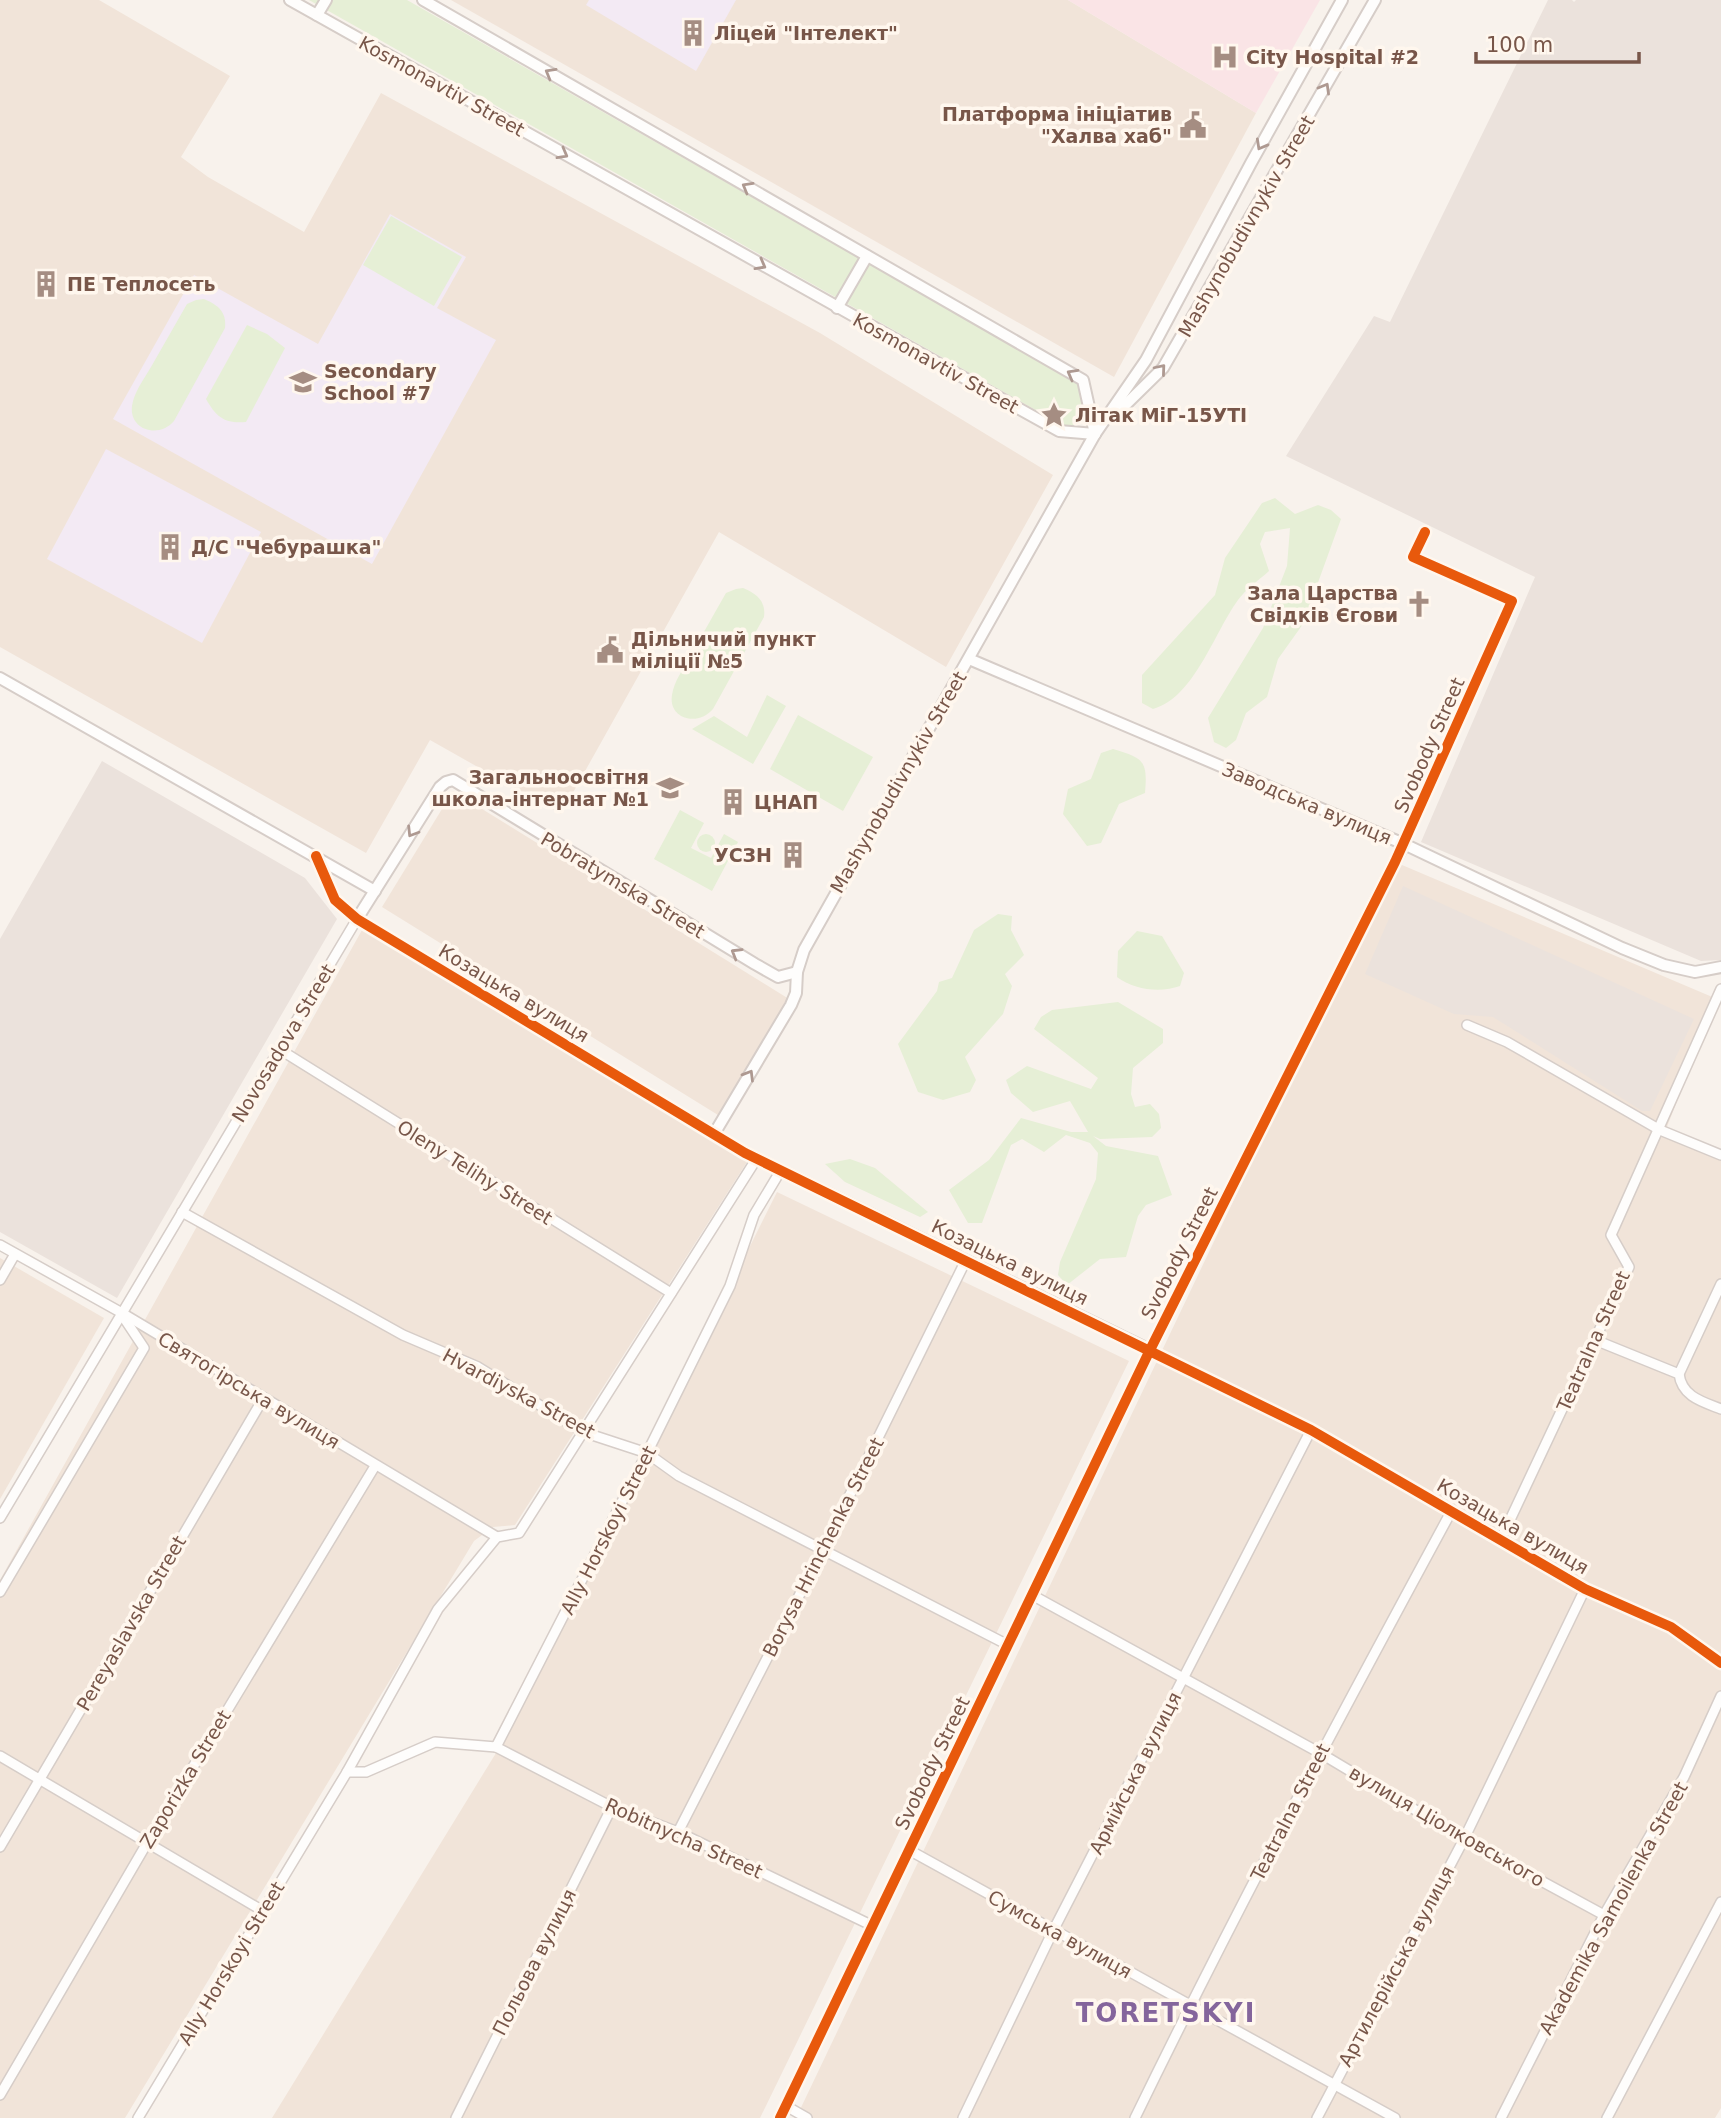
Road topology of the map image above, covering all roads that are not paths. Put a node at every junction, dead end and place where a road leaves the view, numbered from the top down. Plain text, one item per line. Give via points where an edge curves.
1 (290, 0) edge
2 (326, 0) edge
3 (422, 0) edge
4 (1342, 0) edge
5 (1375, 0) edge
6 (317, 15) junction
7 (867, 256) junction
8 (837, 308) junction
9 (1095, 434) junction
10 (1424, 532) dead end
11 (969, 659) junction
12 (0, 678) edge
13 (453, 780) joint
14 (1404, 844) junction
15 (316, 856) junction
16 (375, 891) junction
17 (357, 919) junction
18 (1721, 967) edge
19 (797, 972) junction
20 (1721, 989) edge
21 (1467, 1025) dead end
22 (279, 1049) junction
23 (1660, 1130) junction
24 (714, 1134) junction
25 (1721, 1155) edge
26 (757, 1158) junction
27 (781, 1170) junction
28 (182, 1212) junction
29 (0, 1245) edge
30 (15, 1254) junction
31 (965, 1260) junction
32 (0, 1280) edge
33 (1721, 1284) edge
34 (671, 1293) junction
35 (122, 1313) junction
36 (1595, 1340) junction
37 (1150, 1350) junction
38 (1679, 1374) junction
39 (263, 1399) junction
40 (1721, 1409) edge
41 (1311, 1430) junction
42 (583, 1432) junction
43 (648, 1453) junction
44 (375, 1466) junction
45 (1452, 1510) junction
46 (0, 1518) edge
47 (497, 1537) junction
48 (1501, 1539) junction
49 (822, 1549) junction
50 (1586, 1589) junction
51 (0, 1592) edge
52 (1032, 1595) junction
53 (1008, 1645) junction
54 (1721, 1663) edge
55 (1184, 1678) junction
56 (1721, 1696) edge
57 (496, 1746) junction
58 (1320, 1753) junction
59 (0, 1756) edge
60 (346, 1772) junction
61 (40, 1779) junction
62 (612, 1807) junction
63 (678, 1832) junction
64 (1464, 1839) junction
65 (147, 1843) junction
66 (0, 1847) edge
67 (909, 1850) junction
68 (1721, 1902) edge
69 (262, 1911) junction
70 (1604, 1915) junction
71 (873, 1926) junction
72 (1053, 1931) junction
73 (1190, 2006) junction
74 (1334, 2083) junction
75 (0, 2095) edge
76 (786, 2106) junction
77 (138, 2118) edge
78 (456, 2118) edge
79 (780, 2118) edge
80 (807, 2118) edge
81 (963, 2118) edge
82 (1135, 2118) edge
83 (1317, 2118) edge
84 (1395, 2118) edge
85 (1501, 2118) edge
86 (1607, 2118) edge

1 - 6 street, Kosmonavtiv Street
2 - 6 street
7 -> 3 street
4 -> 9 street, Mashynobudivnykiv Street via 1146,360
9 -> 5 street, Mashynobudivnykiv Street via 1163,368
6 -> 8 street, Kosmonavtiv Street
7 - 8 street
9 -> 7 street via 1083,380
8 - 9 street, Kosmonavtiv Street via 1059,431
9 - 11 street, Mashynobudivnykiv Street
10 - 14 street, Svobody Street via 1413,557 1512,601
11 - 14 street, Заводська вулиця
11 - 19 street, Mashynobudivnykiv Street via 810,938
12 - 15 street
13 -> 16 street, Novosadova Street via 440,787
19 -> 13 street, Pobratymska Street via 778,977
14 - 18 street, Заводська вулиця via 1664,965 1695,972
14 - 37 street, Svobody Street
15 - 16 street
15 - 17 street, Козацька вулиця via 335,900
16 - 17 street, Novosadova Street
17 - 22 street, Novosadova Street
17 - 24 street, Козацька вулиця
24 -> 19 street, Mashynobudivnykiv Street via 791,1004
20 - 23 street, Teatralna Street
21 - 23 street via 1507,1042
22 - 28 street, Novosadova Street
22 - 34 street, Oleny Telihy Street
23 - 25 street
23 - 36 street, Teatralna Street via 1611,1236 1629,1267
24 - 26 street, Козацька вулиця
26 - 27 street, Козацька вулиця
26 - 34 street, Ally Horskoyi Street
27 - 31 street, Козацька вулиця
27 - 43 street, Ally Horskoyi Street via 754,1215 730,1286
28 - 35 street, Novosadova Street
28 - 42 street, Hvardiyska Street via 403,1335 478,1367
29 - 30 street, Святогірська вулиця
30 - 32 street
30 - 35 street, Святогірська вулиця
31 - 37 street, Козацька вулиця
31 - 49 street, Borysa Hrinchenka Street
33 - 38 street
34 - 42 street, Ally Horskoyi Street
35 - 39 street, Святогірська вулиця
35 - 46 street, Novosadova Street
35 - 51 street via 144,1348
36 - 38 street
36 - 48 street, Teatralna Street
37 - 41 street, Козацька вулиця
37 - 52 street, Svobody Street
38 - 40 street via 1686,1392
39 - 44 street, Святогірська вулиця
39 - 61 street, Pereyaslavska Street
41 - 45 street, Козацька вулиця
41 - 55 street, Армійська вулиця
42 - 43 street, Hvardiyska Street
42 - 47 street, Ally Horskoyi Street via 519,1533
43 - 49 street, Hvardiyska Street via 679,1476
43 - 57 street, Ally Horskoyi Street
44 - 47 street, Святогірська вулиця
44 - 65 street, Zaporizka Street
45 - 48 street, Козацька вулиця
45 - 58 street, Teatralna Street
47 - 60 street, Ally Horskoyi Street via 438,1609
48 - 50 street, Козацька вулиця
49 - 53 street, Hvardiyska Street
49 - 63 street, Borysa Hrinchenka Street
50 - 54 street, Козацька вулиця via 1671,1627
50 - 64 street, Артилерійська вулиця
52 - 53 street, Svobody Street
52 - 55 street, вулиця Ціолковського
53 - 67 street, Svobody Street
55 - 58 street, вулиця Ціолковського
55 - 72 street, Армійська вулиця
56 - 70 street, Akademika Samoilenka Street via 1685,1777
57 - 60 street via 435,1742 366,1772
57 - 62 street, Robitnycha Street
58 - 64 street, вулиця Ціолковського
58 - 73 street, Teatralna Street
59 - 61 street
60 - 69 street, Ally Horskoyi Street
61 - 65 street
61 - 66 street, Pereyaslavska Street
62 - 63 street, Robitnycha Street
62 - 78 street, Польова вулиця
63 - 71 street, Robitnycha Street
64 - 70 street, вулиця Ціолковського
64 - 74 street, Артилерійська вулиця
65 - 69 street
65 - 75 street, Zaporizka Street
67 - 71 street, Svobody Street
67 - 72 street, Сумська вулиця
68 - 86 street
69 - 77 street, Ally Horskoyi Street
70 - 85 street, Akademika Samoilenka Street
71 - 76 street, Svobody Street
72 - 73 street, Сумська вулиця
72 - 81 street, Армійська вулиця
73 - 74 street, Сумська вулиця
73 - 82 street, Teatralna Street
74 - 83 street, Артилерійська вулиця
74 - 84 street, Сумська вулиця
76 - 79 street, Svobody Street
76 - 80 street

